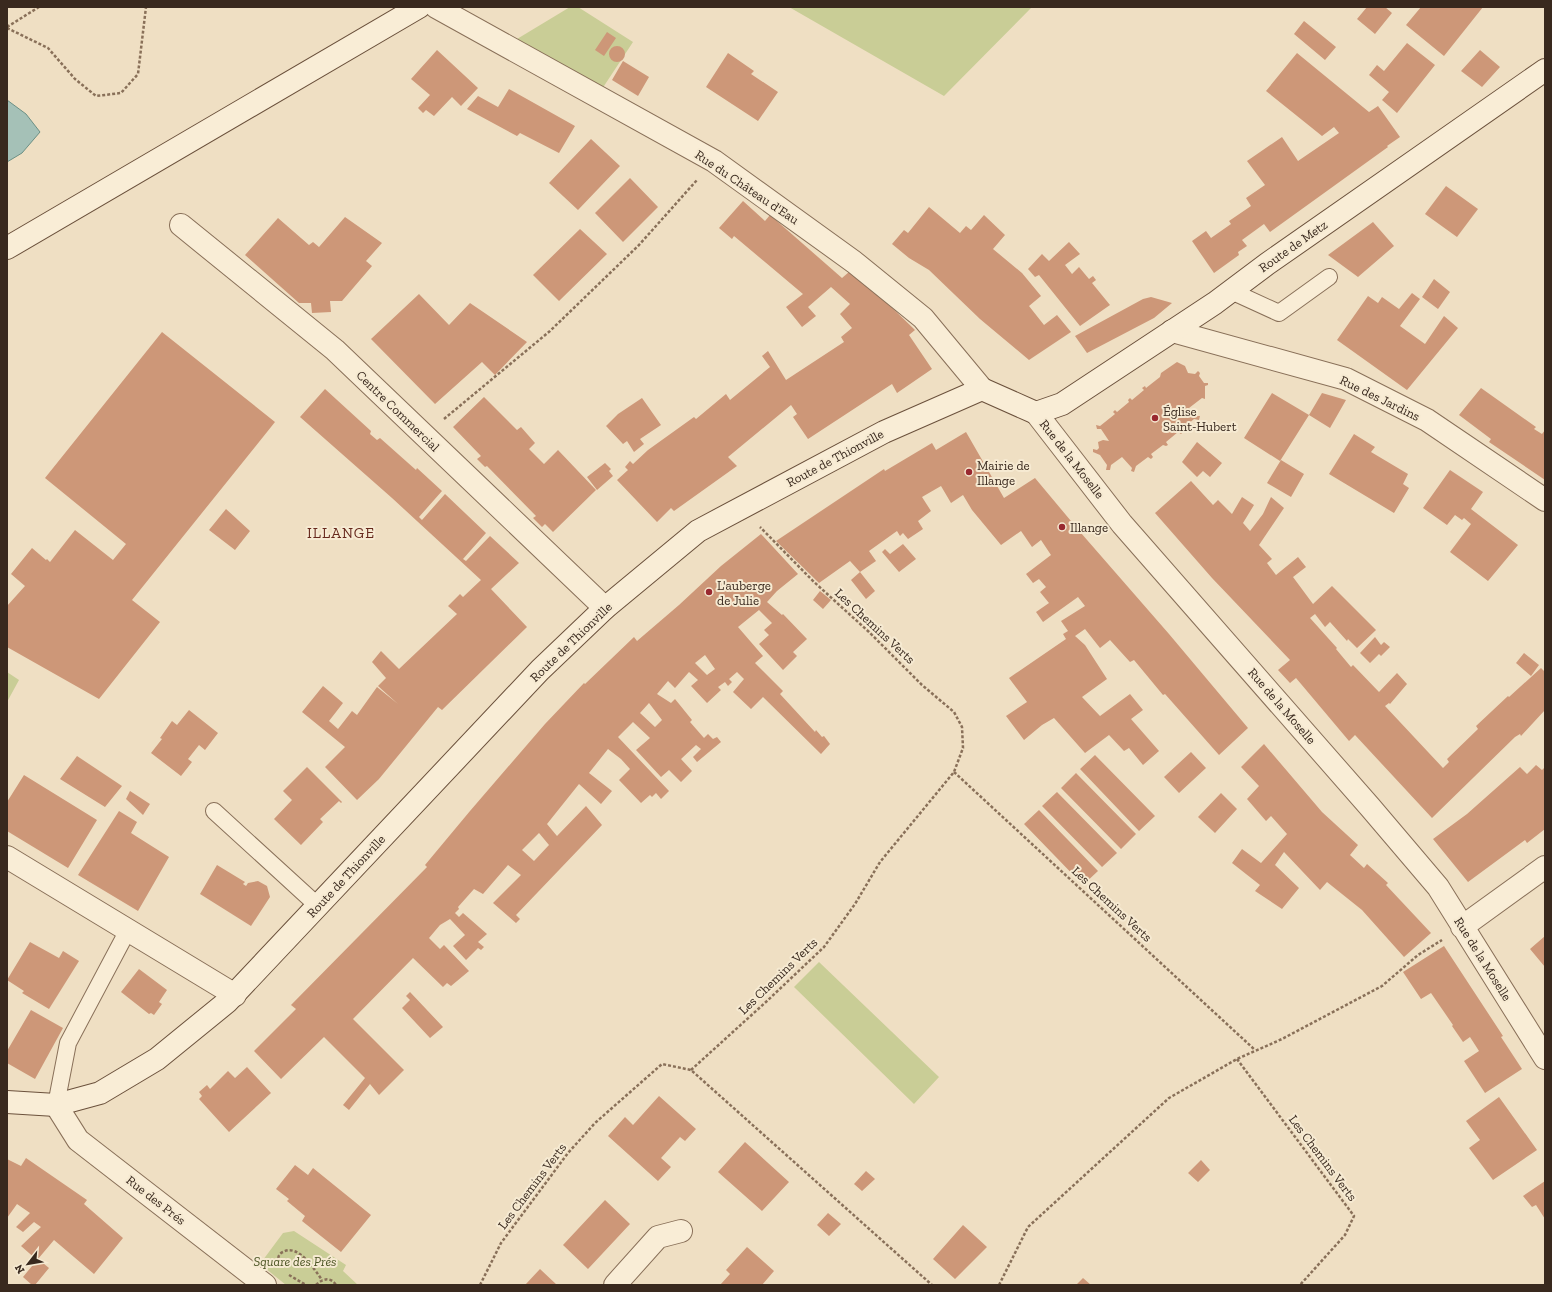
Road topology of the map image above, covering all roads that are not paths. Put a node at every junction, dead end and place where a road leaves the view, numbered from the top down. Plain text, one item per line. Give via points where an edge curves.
1 (419, 7) edge
2 (436, 7) edge
3 (1545, 70) edge
4 (181, 225) dead end
5 (7, 248) edge
6 (1329, 277) dead end
7 (1231, 291) junction
8 (1172, 331) junction
9 (982, 389) junction
10 (1036, 413) junction
11 (1545, 500) edge
12 (605, 608) junction
13 (214, 811) dead end
14 (7, 857) edge
15 (1545, 867) edge
16 (318, 906) junction
17 (1462, 927) junction
18 (128, 930) junction
19 (235, 995) junction
20 (1545, 1058) edge
21 (7, 1102) edge
22 (56, 1105) junction
23 (681, 1231) dead end
24 (265, 1285) edge
25 (615, 1285) edge

1 - 5 street
2 - 9 street, Rue du Château d'Eau via 714,161 854,262 923,318
3 - 7 street, Route de Metz
4 - 12 street, Centre Commercial via 334,350
6 - 7 lane via 1279,313
7 - 8 street, Route de Metz
8 - 10 street, Route de Metz via 1062,404
8 - 11 street, Rue des Jardins via 1346,379 1427,420
9 - 10 street, Rue de la Moselle
9 - 12 street, Route de Thionville via 884,432 698,531
10 - 17 street, Rue de la Moselle via 1122,524 1438,887
12 - 16 street, Route de Thionville via 540,670
13 - 16 lane
14 - 18 street
15 - 17 street
16 - 19 street, Route de Thionville
17 - 20 street, Rue de la Moselle
18 - 19 street
18 - 22 lane via 68,1043
19 - 22 street, Route de Thionville via 157,1059 100,1093
21 - 22 street, Route de Thionville
22 - 24 street, Rue des Prés via 78,1140
23 - 25 street via 658,1237

